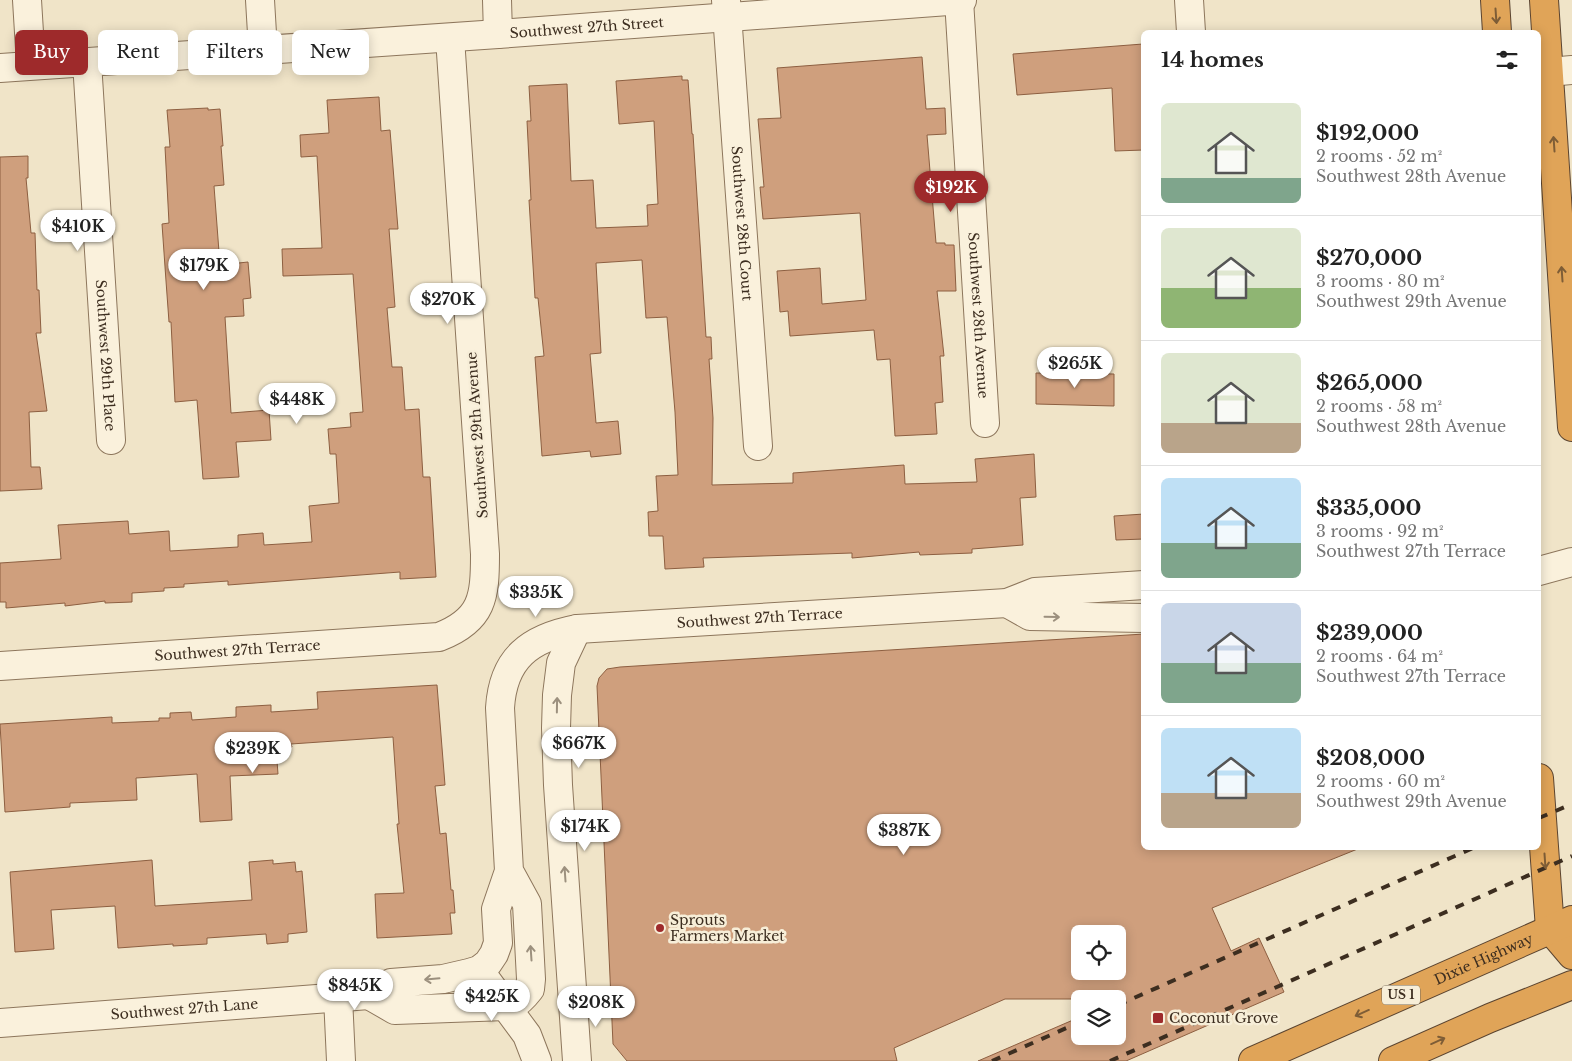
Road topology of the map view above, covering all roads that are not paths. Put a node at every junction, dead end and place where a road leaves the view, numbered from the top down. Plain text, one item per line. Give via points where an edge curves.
1 (27, 0) edge
2 (260, 0) edge
3 (497, 0) edge
4 (960, 0) edge
5 (1189, 0) edge
6 (1495, 0) edge
7 (727, 8) edge
8 (1542, 8) edge
9 (29, 30) edge
10 (261, 30) edge
11 (1191, 30) edge
12 (1497, 30) edge
13 (498, 34) junction
14 (450, 38) junction
15 (282, 49) edge
16 (188, 55) edge
17 (88, 62) edge
18 (15, 67) edge
19 (0, 68) edge
20 (1561, 71) edge
21 (88, 75) edge
22 (985, 423) dead end
23 (1572, 427) edge
24 (111, 440) dead end
25 (758, 446) dead end
26 (1572, 562) edge
27 (1541, 570) edge
28 (1141, 585) edge
29 (1007, 603) junction
30 (1141, 618) edge
31 (470, 619) joint
32 (577, 629) junction
33 (0, 666) edge
34 (1541, 791) edge
35 (508, 871) junction
36 (1561, 924) edge
37 (1572, 955) edge
38 (479, 970) junction
39 (1572, 985) edge
40 (369, 995) junction
41 (338, 998) junction
42 (506, 1006) junction
43 (0, 1023) edge
44 (341, 1061) edge
45 (537, 1061) edge
46 (577, 1061) edge
47 (1253, 1061) edge
48 (1393, 1061) edge

1 - 9 street
2 - 10 street
3 - 13 street
4 - 7 street, Southwest 27th Street
4 - 22 street, Southwest 28th Avenue
5 - 11 street
6 -> 12 highway
7 - 13 street, Southwest 27th Street
7 - 25 street, Southwest 28th Court
8 - 20 highway
13 - 14 street, Southwest 27th Street
14 - 15 street, Southwest 27th Street
14 - 31 street, Southwest 29th Avenue via 485,582 480,603
16 - 17 street, Southwest 27th Street
18 - 19 street, Southwest 27th Street
23 -> 20 highway
21 - 24 street, Southwest 29th Place
26 - 27 street
28 - 29 street, Southwest 27th Terrace via 1035,592
29 -> 30 street via 1030,616
29 - 32 street, Southwest 27th Terrace
31 - 33 street, Southwest 27th Terrace via 439,637
32 - 35 street, Southwest 27th Terrace via 542,639 520,656 505,679 500,708
46 -> 32 street via 556,728 561,663
34 -> 36 highway
35 - 38 street via 496,909 498,943 488,963
42 -> 35 street via 520,1000 530,989 532,965 527,904
36 - 37 highway
36 -> 47 highway, Dixie Highway / US 1
38 -> 40 street, Southwest 27th Lane via 459,976 391,983
38 - 42 street
48 -> 39 highway
40 - 41 street, Southwest 27th Lane
40 - 42 street via 395,1010
41 - 43 street, Southwest 27th Lane
41 - 44 street
42 - 45 street via 527,1035

